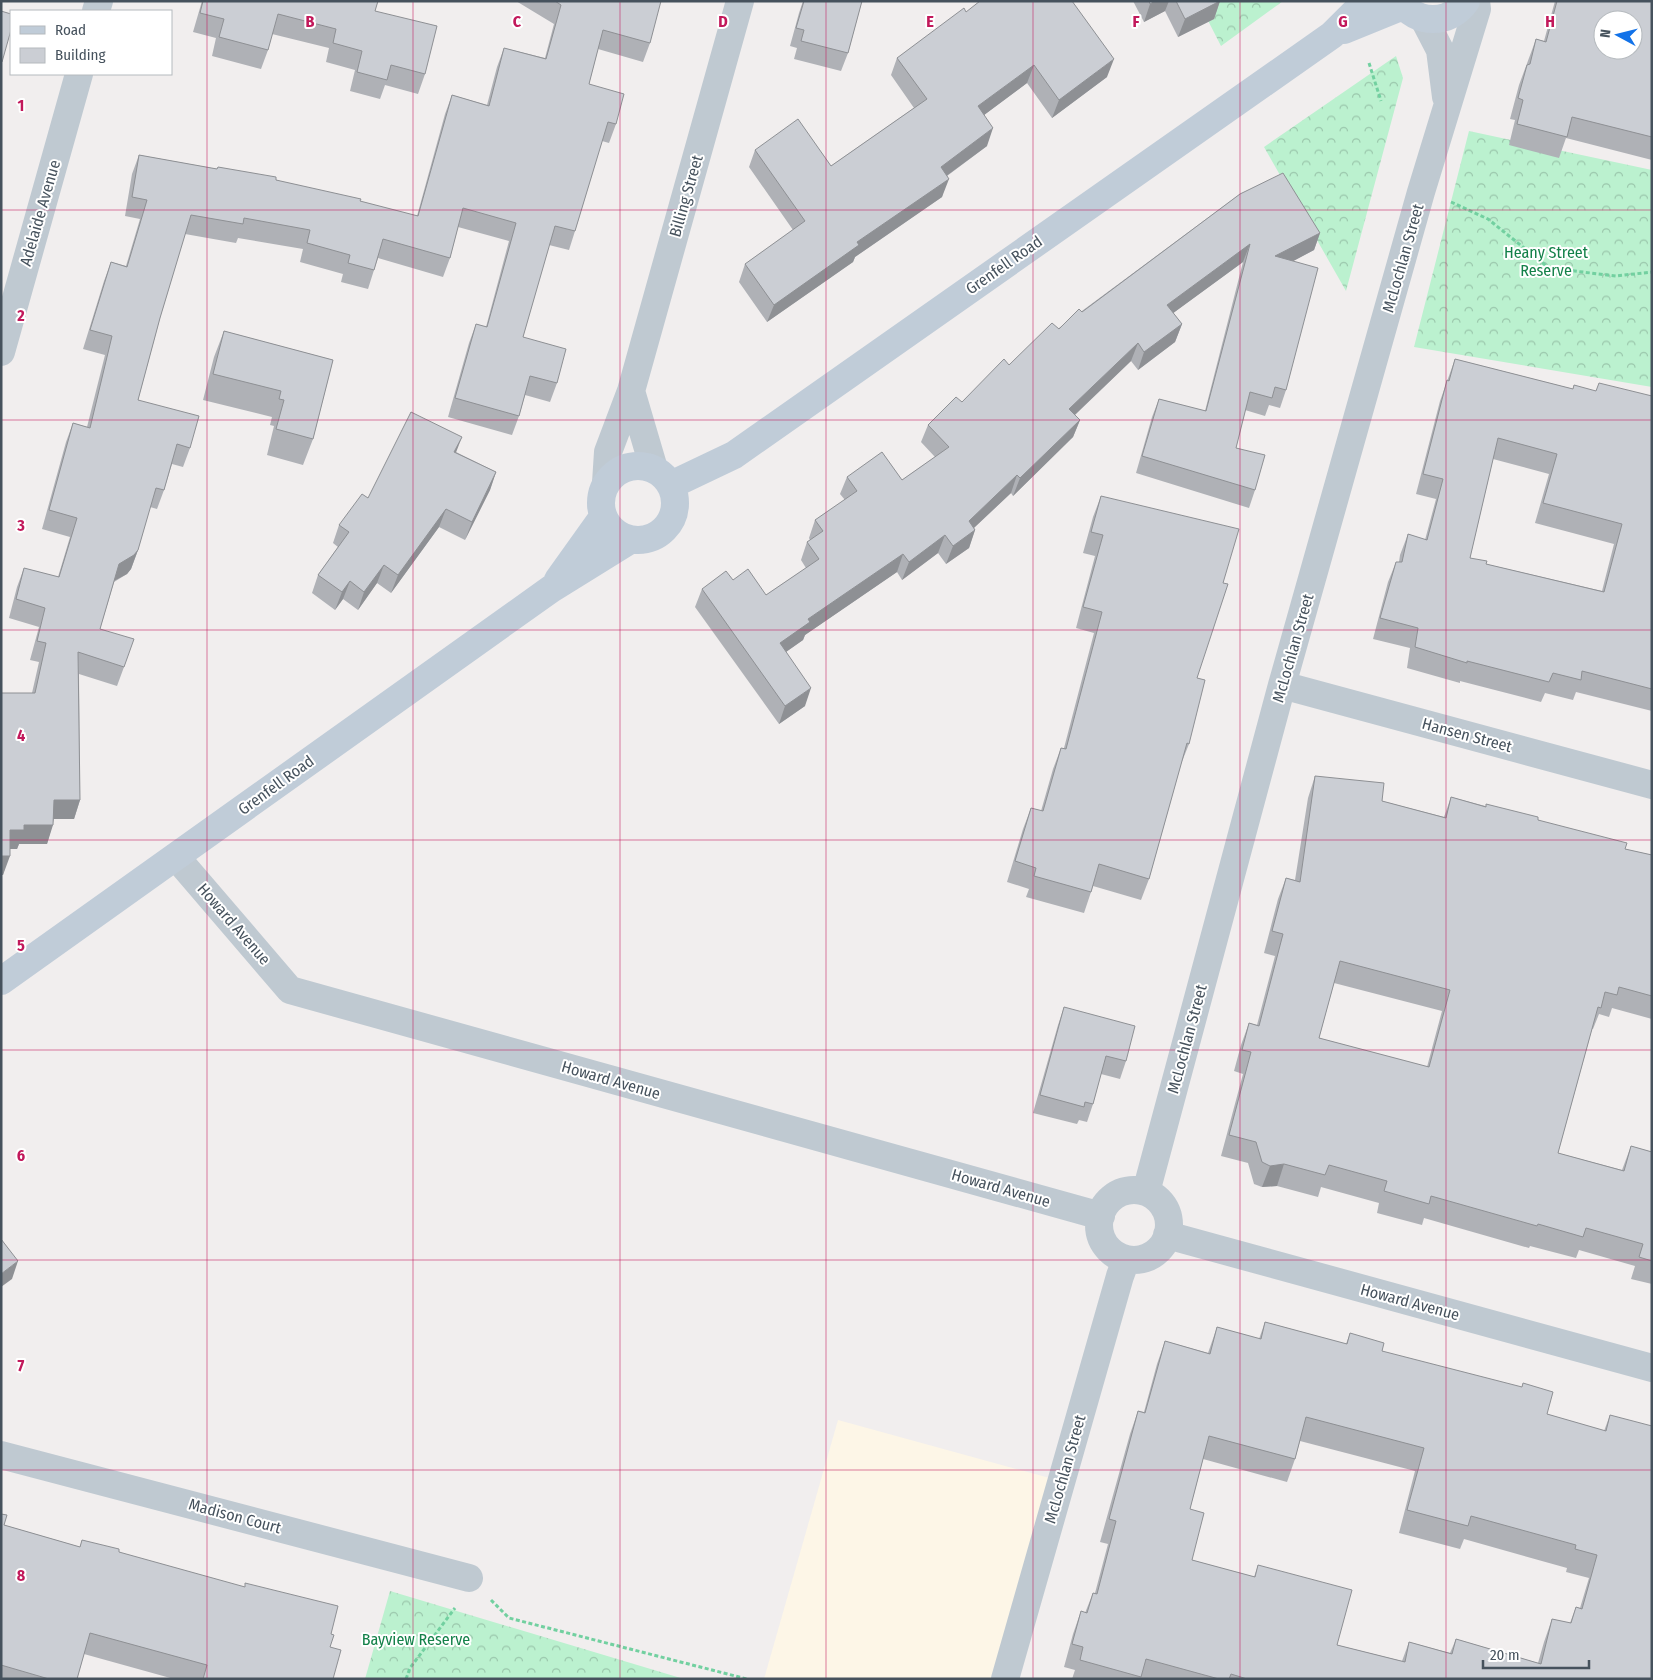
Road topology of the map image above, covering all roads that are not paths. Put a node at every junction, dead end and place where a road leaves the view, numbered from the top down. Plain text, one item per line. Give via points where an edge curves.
1 (740, 1) edge
2 (1366, 1) edge
3 (1466, 1) edge
4 (1476, 1) edge
5 (1409, 9) edge
6 (1332, 35) junction
7 (78, 75) edge
8 (1447, 106) junction
9 (1, 352) edge
10 (631, 391) junction
11 (663, 477) junction
12 (606, 483) junction
13 (603, 517) junction
14 (630, 540) junction
15 (551, 589) junction
16 (1282, 685) junction
17 (1652, 785) edge
18 (176, 857) junction
19 (1, 981) edge
20 (1146, 1192) junction
21 (1101, 1216) junction
22 (1168, 1235) junction
23 (1126, 1260) junction
24 (1652, 1368) edge
25 (1, 1455) edge
26 (469, 1578) road end
27 (1005, 1679) edge

1 - 10 street, Billing Street
2 - 6 street, Grenfell Road
3 - 5 street, Grenfell Road via 1462,8 1438,19
4 - 8 street, McLochlan Street via 1477,9
5 - 6 street, Grenfell Road
5 - 8 street, McLochlan Street via 1440,50
6 - 11 street, Grenfell Road via 734,455
7 - 9 street, Adelaide Avenue
8 - 16 street, McLochlan Street
10 - 11 street
10 - 12 street, Billing Street via 608,452
11 - 12 street via 644,466 633,466 613,474
11 - 14 street via 675,497 675,509 668,526 654,538
12 - 13 street via 601,493
13 - 14 street via 609,528
13 - 15 street, Grenfell Road
14 - 15 street, Grenfell Road
15 - 18 street, Grenfell Road
16 - 17 street, Hansen Street
16 - 20 street, McLochlan Street
18 - 19 street, Grenfell Road
18 - 21 street, Howard Avenue via 290,990
20 - 21 street via 1137,1190 1114,1196
20 - 22 street via 1164,1208
21 - 23 street via 1101,1236 1106,1246
22 - 23 street via 1154,1255 1142,1260
22 - 24 street, Howard Avenue
23 - 27 street, McLochlan Street
25 - 26 street, Madison Court

